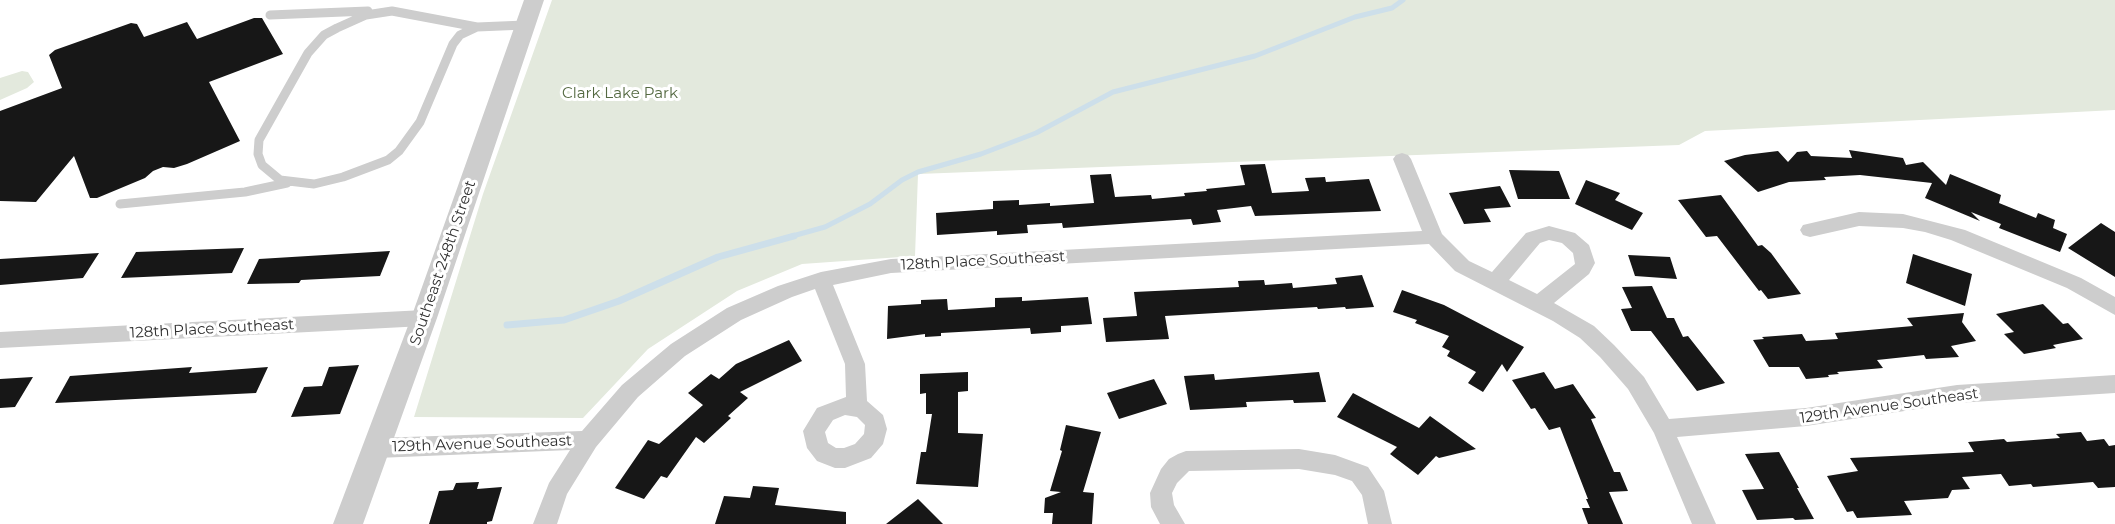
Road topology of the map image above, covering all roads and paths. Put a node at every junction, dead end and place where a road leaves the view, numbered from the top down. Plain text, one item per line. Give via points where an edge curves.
1 (534, 0) edge
2 (377, 11) junction
3 (270, 15) dead end
4 (525, 25) junction
5 (477, 27) junction
6 (1402, 159) dead end
7 (290, 182) junction
8 (120, 204) dead end
9 (1810, 230) dead end
10 (1434, 237) junction
11 (820, 280) junction
12 (1495, 283) junction
13 (1539, 304) junction
14 (2115, 307) edge
15 (424, 318) junction
16 (0, 340) edge
17 (2115, 384) edge
18 (855, 406) dead end
19 (1663, 429) junction
20 (588, 440) junction
21 (377, 448) junction
22 (348, 524) edge
23 (545, 524) edge
24 (1173, 524) edge
25 (1380, 524) edge
26 (1704, 524) edge

1 - 4 street, Southeast 248th Street
2 - 3 lane
2 - 5 lane
2 - 7 lane via 316,42 259,140 262,165 280,180
4 - 5 lane
4 - 15 street, Southeast 248th Street
5 - 7 lane via 460,35 453,44 420,122 399,152 343,177 314,184
6 - 10 street
7 - 8 lane via 245,192
9 - 14 street via 1859,219 1925,225 2074,283
10 - 11 street, 128th Place Southeast via 891,266
10 - 12 street via 1462,266
11 - 18 street via 855,364
11 - 20 street, 128th Place Southeast via 734,314 678,350 630,391
12 - 13 street
12 - 13 street via 1533,238 1549,233 1568,238 1582,250 1585,263
13 - 19 street via 1587,332 1607,351 1636,383
15 - 16 street, 128th Place Southeast
15 - 21 street, Southeast 248th Street
17 - 19 street, 129th Avenue Southeast via 1957,394 1806,417
19 - 26 street
20 - 21 street, 129th Avenue Southeast
20 - 23 street, 128th Place Southeast via 557,490
21 - 22 street, Southeast 248th Street
24 - 25 street via 1163,507 1161,493 1169,476 1186,461 1299,459 1360,474 1373,491

